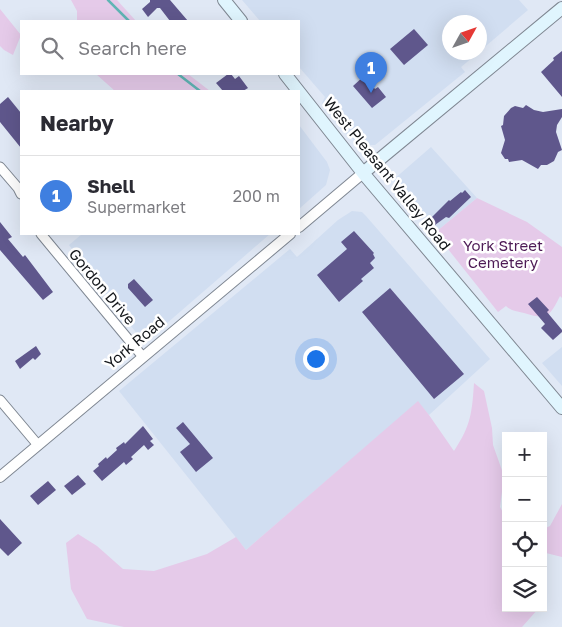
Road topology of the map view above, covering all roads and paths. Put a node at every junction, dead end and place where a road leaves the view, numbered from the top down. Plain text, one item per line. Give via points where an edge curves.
1 (224, 0) edge
2 (562, 8) edge
3 (240, 20) edge
4 (286, 75) edge
5 (298, 90) edge
6 (300, 93) edge
7 (0, 167) edge
8 (363, 173) junction
9 (20, 193) edge
10 (300, 226) edge
11 (42, 235) edge
12 (289, 235) edge
13 (143, 357) junction
14 (0, 400) edge
15 (562, 408) edge
16 (38, 445) junction
17 (0, 477) edge

1 - 3 main road
2 - 8 main road
4 - 5 main road, West Pleasant Valley Road
6 - 8 main road, West Pleasant Valley Road
7 - 9 street
8 - 10 street
8 - 15 main road, West Pleasant Valley Road
11 - 13 street, Gordon Drive
12 - 13 street, York Road
13 - 16 street, York Road
14 - 16 street
16 - 17 street, York Road

